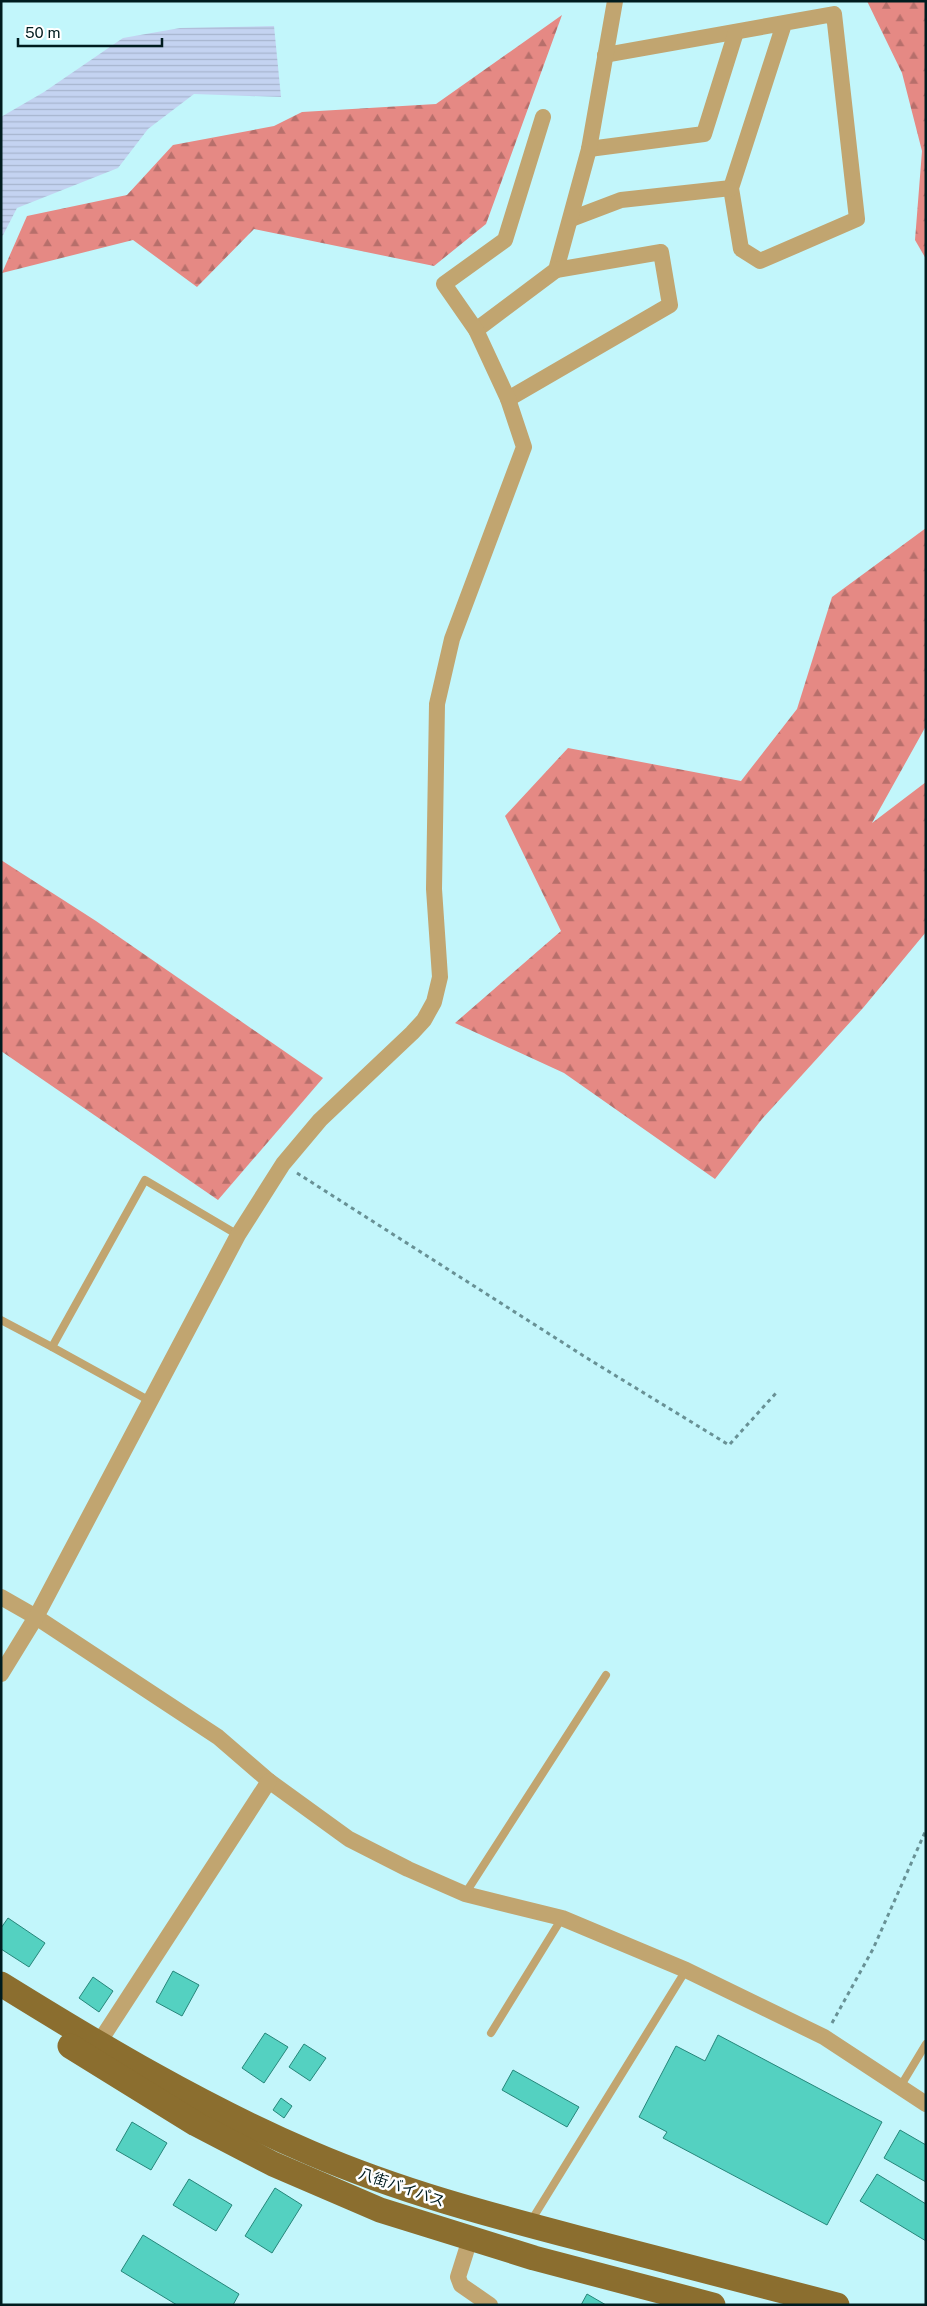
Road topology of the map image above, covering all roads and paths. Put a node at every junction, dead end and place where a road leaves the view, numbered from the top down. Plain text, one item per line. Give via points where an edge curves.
1 (615, 1) edge
2 (784, 24) junction
3 (736, 32) junction
4 (605, 55) junction
5 (542, 117) dead end
6 (589, 149) junction
7 (730, 188) junction
8 (571, 219) junction
9 (556, 270) junction
10 (476, 330) junction
11 (508, 399) junction
12 (283, 1164) junction
13 (238, 1235) junction
14 (1, 1320) edge
15 (52, 1346) junction
16 (776, 1393) dead end
17 (150, 1401) junction
18 (1, 1597) edge
19 (36, 1617) junction
20 (1, 1674) edge
21 (606, 1675) dead end
22 (269, 1781) junction
23 (926, 1830) edge
24 (465, 1894) junction
25 (562, 1918) junction
26 (686, 1970) junction
27 (1, 1984) edge
28 (1, 2003) edge
29 (490, 2033) dead end
30 (824, 2037) junction
31 (98, 2044) junction
32 (926, 2044) edge
33 (900, 2087) junction
34 (926, 2104) edge
35 (528, 2225) junction
36 (470, 2239) junction
37 (490, 2305) edge
38 (712, 2305) edge
39 (837, 2305) edge

1 - 4 street
2 - 3 street
2 - 7 street
2 - 7 street via 834,14 857,219 760,261 741,249
3 - 4 street
3 - 6 street via 704,134
4 - 6 street
5 - 10 street via 505,240 444,284
6 - 8 street
7 - 8 street via 621,200
8 - 9 street
9 - 10 street
9 - 11 street via 661,252 670,305
10 - 11 street
11 - 12 street via 524,447 452,639 437,704 434,890 440,977 434,1002 412,1033 320,1120
12 - 13 street
12 - 16 path via 590,1360 730,1445
13 - 15 lane via 145,1180
13 - 17 street
14 - 15 lane
15 - 17 lane
17 - 19 street
18 - 19 street
19 - 20 street
19 - 22 street via 218,1737
21 - 24 lane
22 - 24 street via 349,1839
22 - 31 street
23 - 30 path via 873,1948
24 - 25 street
25 - 26 street
25 - 29 lane
26 - 30 street
26 - 35 lane
27 - 31 main road, 八街バイパス
28 - 36 main road, 八街バイパス via 196,2124 273,2164 380,2210
30 - 33 street
31 - 35 main road, 八街バイパス via 236,2118 311,2153 396,2186
32 - 33 lane
33 - 34 street
35 - 39 main road, 八街バイパス
36 - 37 street via 458,2276 461,2285
36 - 38 main road, 八街バイパス

